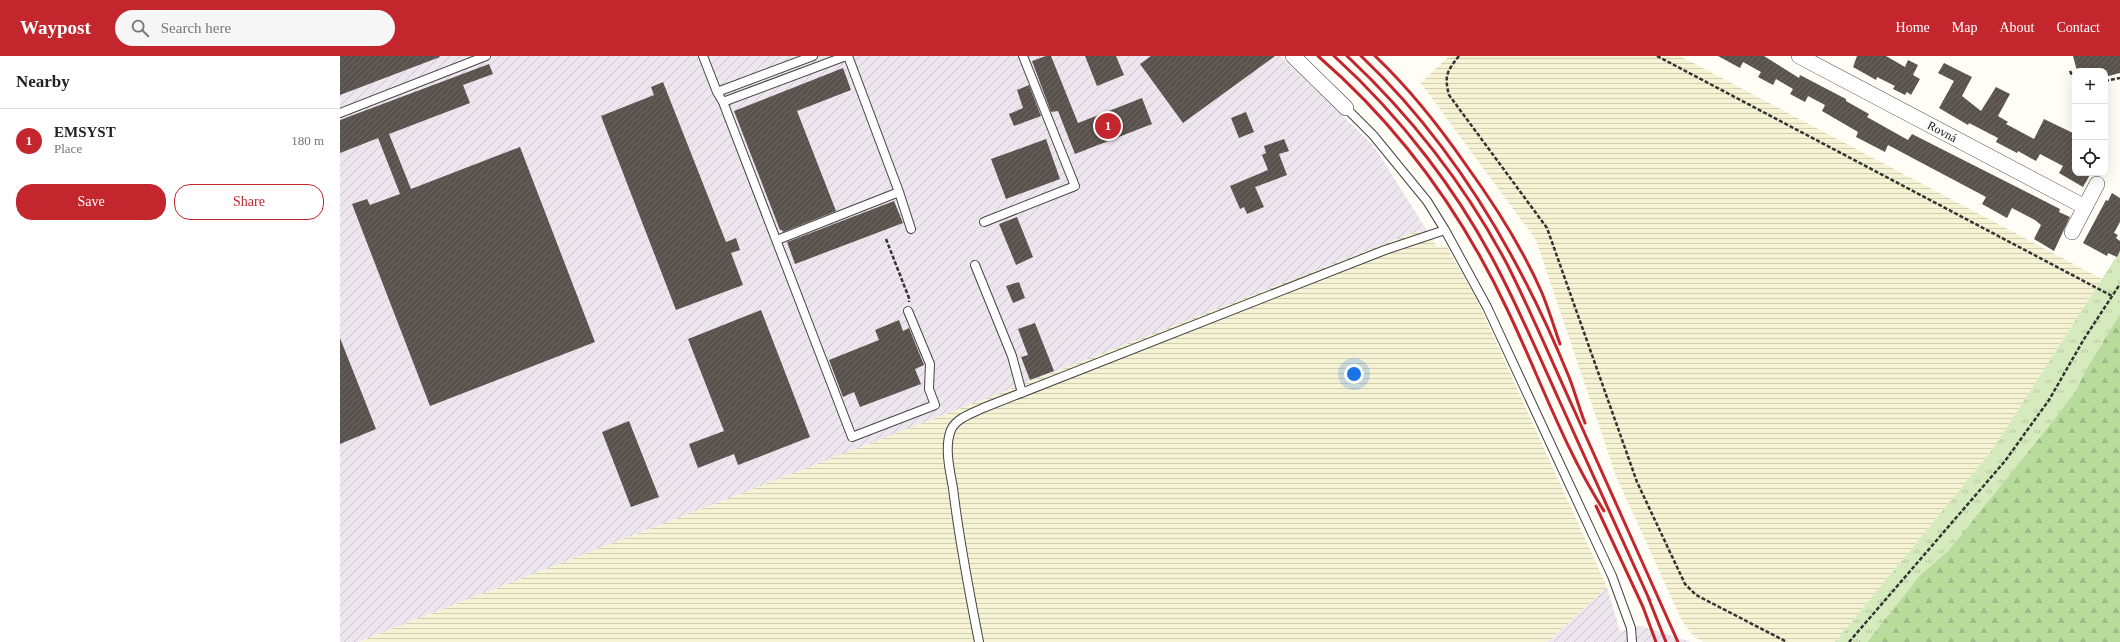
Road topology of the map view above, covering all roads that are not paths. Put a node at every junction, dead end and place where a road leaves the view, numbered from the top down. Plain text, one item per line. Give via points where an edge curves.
1 (486, 56) edge
2 (703, 56) edge
3 (813, 56) edge
4 (847, 56) edge
5 (1023, 56) edge
6 (1293, 56) edge
7 (1799, 56) edge
8 (717, 92) junction
9 (723, 102) junction
10 (1346, 108) joint
11 (340, 113) edge
12 (2097, 184) dead end
13 (899, 192) junction
14 (2085, 207) junction
15 (984, 222) dead end
16 (911, 229) dead end
17 (1445, 230) junction
18 (2072, 232) dead end
19 (776, 240) junction
20 (974, 265) dead end
21 (908, 311) dead end
22 (1022, 393) junction
23 (979, 642) edge
24 (1632, 642) edge

1 - 11 lane
2 - 8 lane
3 - 8 lane
4 - 9 lane
4 - 13 lane
5 - 15 lane via 1075,186
6 - 10 street
7 - 14 street, Rovná
8 - 9 lane
9 - 19 lane
10 - 17 lane via 1374,135 1427,201
12 - 14 street
13 - 16 lane
13 - 19 lane
14 - 18 street
17 - 22 lane via 1385,250 1090,363
17 - 24 lane via 1486,307 1577,498 1612,576 1631,628
19 - 21 lane via 852,437 935,405 929,389 930,364
20 - 22 lane via 1012,356
22 - 23 lane via 983,408 956,424 951,430 948,442 961,554

